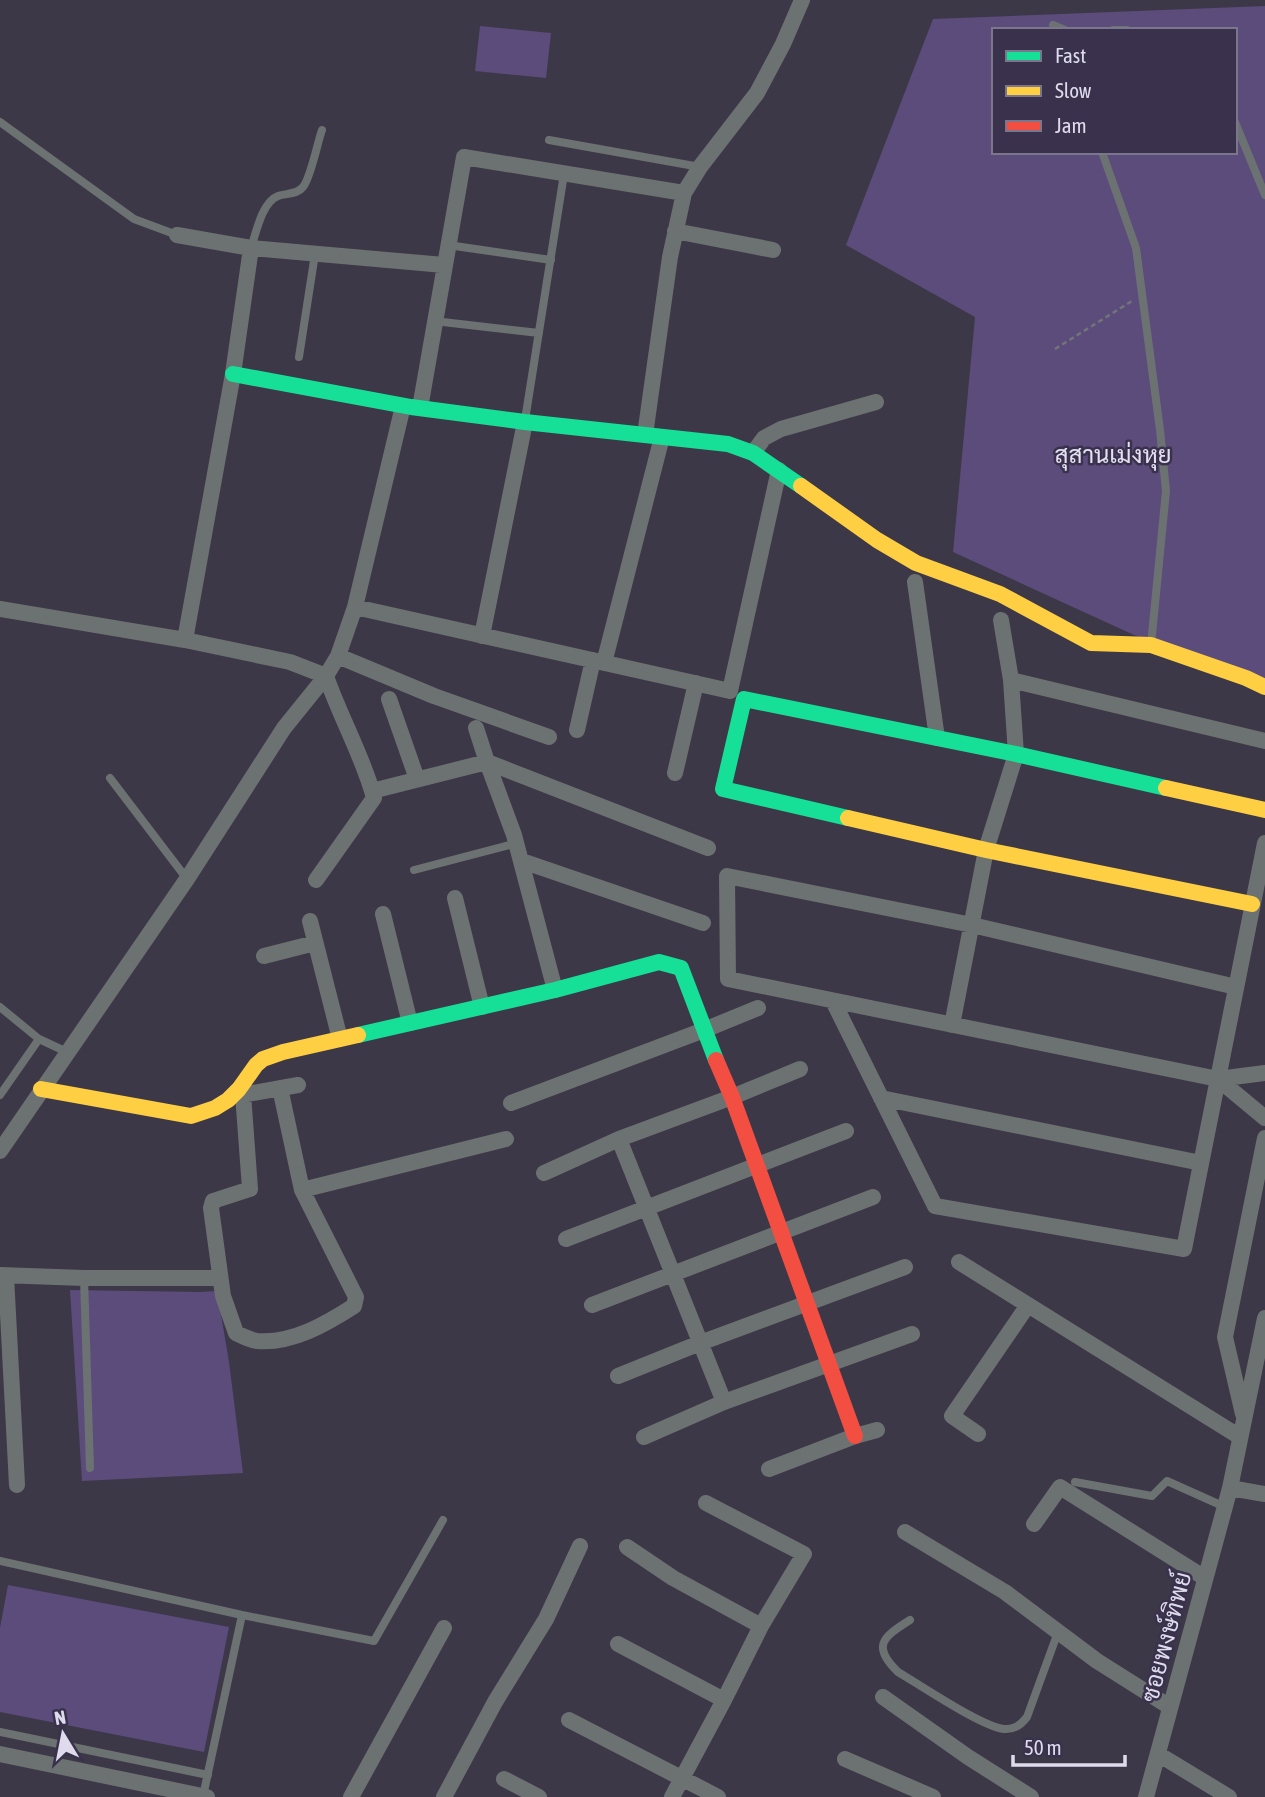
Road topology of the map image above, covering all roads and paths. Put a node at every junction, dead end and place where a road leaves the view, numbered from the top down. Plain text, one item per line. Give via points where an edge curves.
1 (802, 0) edge
2 (1053, 25) dead end
3 (1060, 28) edge
4 (0, 121) edge
5 (1237, 127) edge
6 (321, 130) dead end
7 (549, 139) dead end
8 (1103, 154) edge
9 (700, 167) junction
10 (564, 174) junction
11 (684, 193) junction
12 (1265, 195) edge
13 (675, 232) junction
14 (177, 235) joint
15 (448, 245) junction
16 (251, 248) junction
17 (773, 250) dead end
18 (315, 254) junction
19 (551, 260) junction
20 (444, 265) junction
21 (1142, 299) junction
22 (435, 321) junction
23 (539, 334) junction
24 (1055, 349) dead end
25 (299, 357) dead end
26 (233, 374) junction
27 (876, 402) dead end
28 (403, 406) junction
29 (420, 408) junction
30 (525, 422) junction
31 (645, 435) junction
32 (662, 437) junction
33 (752, 453) junction
34 (779, 470) junction
35 (915, 582) dead end
36 (355, 607) junction
37 (0, 608) edge
38 (1001, 620) dead end
39 (482, 636) junction
40 (186, 640) junction
41 (1151, 645) junction
42 (338, 656) junction
43 (599, 662) junction
44 (326, 676) junction
45 (1011, 680) junction
46 (696, 683) junction
47 (1265, 687) edge
48 (389, 699) dead end
49 (477, 729) dead end
50 (577, 730) dead end
51 (549, 737) dead end
52 (937, 738) junction
53 (1265, 741) edge
54 (1016, 754) junction
55 (487, 762) junction
56 (675, 773) dead end
57 (110, 778) dead end
58 (417, 779) junction
59 (372, 791) junction
60 (1265, 810) edge
61 (1265, 843) edge
62 (517, 844) junction
63 (708, 848) dead end
64 (986, 850) junction
65 (522, 861) junction
66 (414, 870) dead end
67 (187, 879) junction
68 (316, 880) dead end
69 (455, 898) dead end
70 (1252, 904) junction
71 (383, 914) dead end
72 (310, 921) dead end
73 (704, 923) dead end
74 (972, 925) junction
75 (315, 943) junction
76 (264, 956) dead end
77 (1236, 987) junction
78 (555, 990) junction
79 (834, 1001) junction
80 (0, 1007) edge
81 (482, 1007) junction
82 (758, 1008) dead end
83 (410, 1023) junction
84 (952, 1025) junction
85 (704, 1030) junction
86 (39, 1039) junction
87 (340, 1039) junction
88 (67, 1052) junction
89 (800, 1069) dead end
90 (1265, 1073) edge
91 (1217, 1079) junction
92 (298, 1085) dead end
93 (280, 1088) junction
94 (41, 1089) junction
95 (0, 1095) edge
96 (238, 1096) junction
97 (732, 1097) junction
98 (881, 1098) junction
99 (511, 1104) dead end
100 (1265, 1118) edge
101 (846, 1131) dead end
102 (1265, 1138) edge
103 (506, 1139) dead end
104 (618, 1139) junction
105 (0, 1151) edge
106 (1201, 1163) junction
107 (758, 1166) junction
108 (544, 1173) dead end
109 (302, 1190) junction
110 (873, 1197) dead end
111 (647, 1209) junction
112 (782, 1233) junction
113 (566, 1240) dead end
114 (959, 1262) dead end
115 (905, 1267) dead end
116 (674, 1273) junction
117 (3, 1275) edge
118 (84, 1278) junction
119 (220, 1278) junction
120 (807, 1303) junction
121 (592, 1305) dead end
122 (1028, 1305) junction
123 (1265, 1318) edge
124 (912, 1334) dead end
125 (700, 1343) junction
126 (5, 1360) edge
127 (1260, 1363) edge
128 (829, 1365) junction
129 (618, 1376) dead end
130 (724, 1402) junction
131 (1244, 1420) junction
132 (877, 1430) dead end
133 (978, 1434) dead end
134 (855, 1436) junction
135 (644, 1437) dead end
136 (1240, 1437) junction
137 (90, 1468) dead end
138 (769, 1469) dead end
139 (1075, 1482) dead end
140 (17, 1485) dead end
141 (1230, 1488) junction
142 (1265, 1494) edge
143 (706, 1503) dead end
144 (1225, 1507) junction
145 (443, 1520) dead end
146 (1034, 1524) dead end
147 (905, 1532) dead end
148 (580, 1546) dead end
149 (627, 1547) dead end
150 (0, 1561) edge
151 (1205, 1578) junction
152 (242, 1615) junction
153 (910, 1620) dead end
154 (761, 1626) junction
155 (444, 1628) dead end
156 (1058, 1632) junction
157 (618, 1644) dead end
158 (883, 1697) dead end
159 (724, 1700) junction
160 (1170, 1707) junction
161 (569, 1720) dead end
162 (0, 1732) edge
163 (0, 1754) edge
164 (1158, 1754) junction
165 (845, 1759) dead end
166 (208, 1775) junction
167 (682, 1778) junction
168 (504, 1779) dead end
169 (205, 1797) edge
170 (351, 1797) edge
171 (444, 1797) edge
172 (538, 1797) edge
173 (671, 1797) edge
174 (718, 1797) edge
175 (933, 1797) edge
176 (1031, 1797) edge
177 (1146, 1797) edge
178 (1229, 1797) edge

1 - 9 street via 757,93
2 - 3 lane
4 - 14 lane via 134,219
5 - 12 lane
6 - 16 lane via 302,189 270,202
7 - 9 lane
8 - 21 lane via 1136,248
9 - 11 street
10 - 11 street
10 - 15 street via 464,158
10 - 19 lane
11 - 13 street
13 - 17 street
13 - 31 street
14 - 16 street
15 - 19 lane
15 - 20 street
16 - 18 street
16 - 26 street
18 - 20 street
18 - 25 lane
19 - 23 lane
20 - 22 street
21 - 24 path via 1129,302
21 - 41 lane via 1166,491
22 - 23 lane
22 - 29 street
23 - 30 lane
26 - 28 street
26 - 40 street
27 - 33 street via 781,429 764,438
28 - 29 street
28 - 36 street
29 - 30 street
30 - 31 street
30 - 39 street
31 - 32 street
32 - 33 street via 728,444
32 - 43 street
33 - 34 street
34 - 41 street via 916,563 1000,594 1091,643
34 - 46 street via 730,691
35 - 52 street
36 - 39 street
36 - 42 street
37 - 40 street
38 - 45 street
39 - 43 street
40 - 44 street via 290,662
41 - 47 street
42 - 44 street
42 - 51 street
43 - 46 street
43 - 50 street
44 - 59 street
44 - 67 street via 284,728
45 - 53 street
45 - 54 street
46 - 56 street
48 - 58 street
49 - 55 street
52 - 54 street
52 - 64 street via 744,699 723,789
54 - 60 street
54 - 64 street
55 - 58 street
55 - 62 street
55 - 63 street
57 - 67 lane
58 - 59 street
59 - 68 street via 374,799
61 - 70 street
62 - 65 street
62 - 66 lane
64 - 70 street
64 - 74 street
65 - 73 street
65 - 78 street
67 - 88 street
69 - 81 street
70 - 77 street
71 - 83 street
72 - 75 street
74 - 77 street
74 - 79 street via 727,876 728,979
74 - 84 street
75 - 76 street
75 - 87 street
77 - 91 street
78 - 81 street
78 - 85 street via 659,962 681,968
79 - 84 street
79 - 98 street
80 - 86 lane
81 - 83 street
82 - 85 street
83 - 87 street
84 - 91 street
85 - 97 street
85 - 99 street
86 - 88 lane
86 - 95 lane
87 - 96 street via 258,1063
88 - 94 street
89 - 97 street
90 - 91 street
91 - 100 street
91 - 106 street
92 - 93 street
93 - 96 street
93 - 109 street
94 - 96 street via 191,1116
94 - 105 street
96 - 119 street via 250,1189 213,1201
97 - 104 street
97 - 107 street
98 - 106 street
98 - 106 street via 935,1206 1184,1249
101 - 107 street
102 - 131 street via 1224,1337
103 - 109 street
104 - 108 street
104 - 111 street
107 - 111 street
107 - 112 street
109 - 119 street via 356,1297 354,1306 288,1339 255,1341 236,1333
110 - 112 street
111 - 113 street
111 - 116 street
112 - 116 street
112 - 120 street
114 - 122 street
115 - 120 street
116 - 121 street
116 - 125 street
117 - 118 street
117 - 126 street
118 - 119 street
118 - 137 lane
120 - 125 street
120 - 128 street
122 - 133 street via 952,1416
122 - 136 street
123 - 127 street, ซอยพงษ์ทิพย์
124 - 128 street
125 - 129 street
125 - 130 street
126 - 140 street
127 - 131 street, ซอยพงษ์ทิพย์
128 - 130 street
128 - 134 street
130 - 135 street
131 - 136 street, ซอยพงษ์ทิพย์
132 - 134 street
134 - 138 street
136 - 141 street, ซอยพงษ์ทิพย์
139 - 144 lane via 1152,1496 1167,1481
141 - 142 street
141 - 144 street, ซอยพงษ์ทิพย์
143 - 154 street via 804,1554
144 - 151 street, ซอยพงษ์ทิพย์
145 - 152 lane via 374,1641
146 - 151 street via 1060,1487
147 - 156 street via 1005,1592
148 - 171 street via 546,1619
149 - 154 street
150 - 152 lane
151 - 160 street, ซอยพงษ์ทิพย์
152 - 166 lane
153 - 156 lane via 888,1634 883,1646 888,1662 898,1672 1001,1729 1011,1729 1027,1717
154 - 159 street
155 - 170 street
156 - 160 street
157 - 159 street
158 - 176 street
159 - 167 street
160 - 164 street, ซอยพงษ์ทิพย์
161 - 167 street
162 - 166 lane
163 - 169 street
164 - 177 street, ซอยพงษ์ทิพย์
164 - 178 street
165 - 175 street
166 - 169 lane
167 - 173 street
167 - 174 street
168 - 172 street

